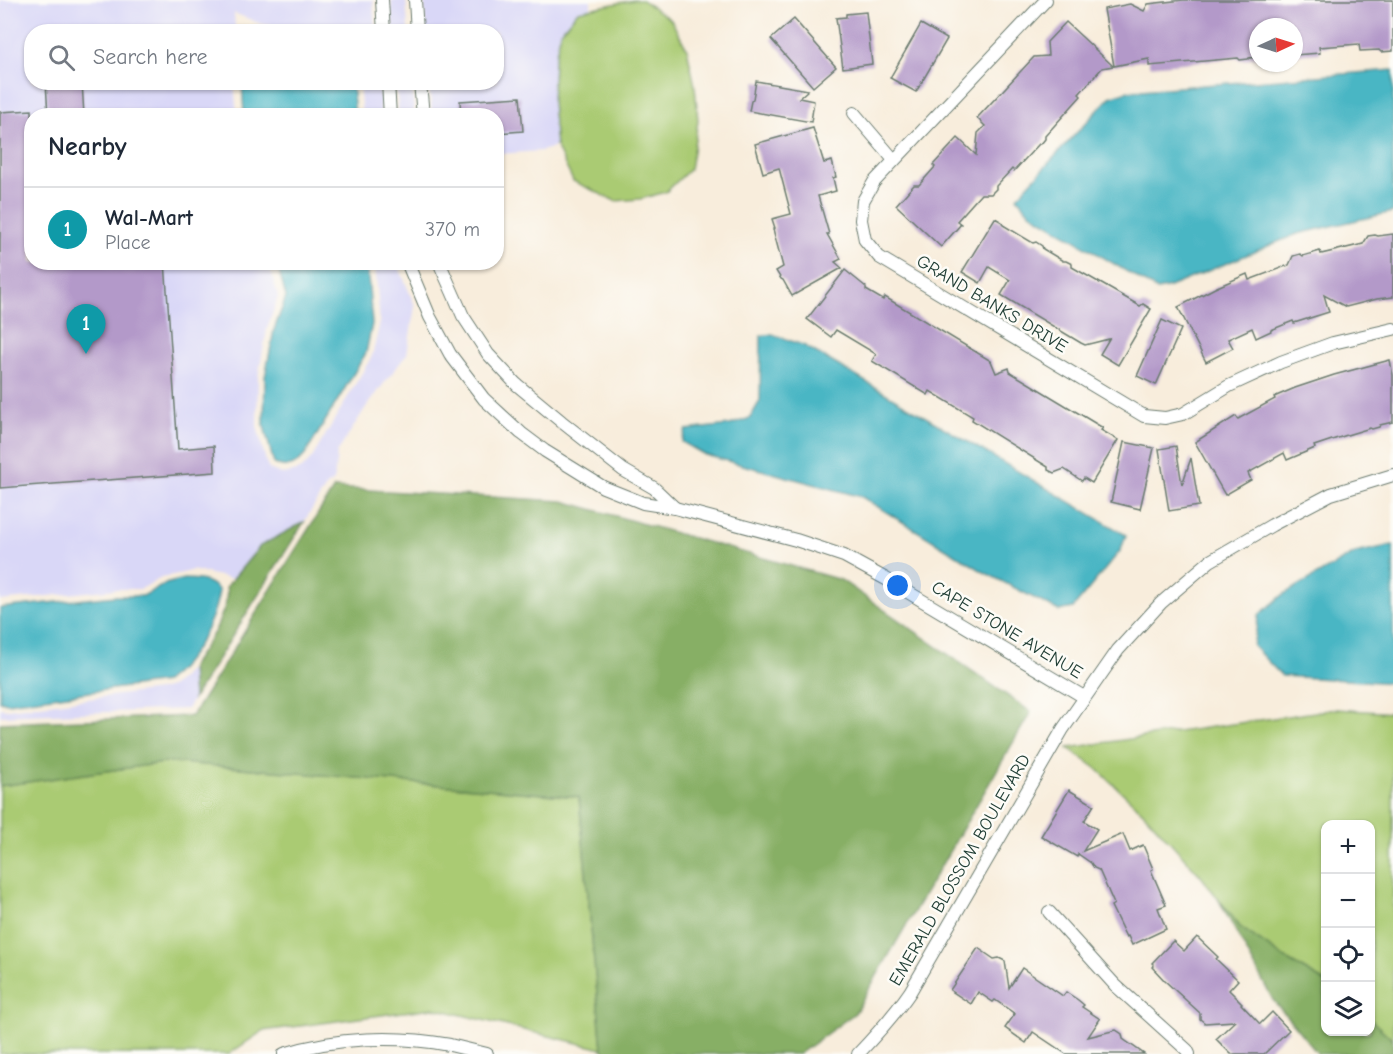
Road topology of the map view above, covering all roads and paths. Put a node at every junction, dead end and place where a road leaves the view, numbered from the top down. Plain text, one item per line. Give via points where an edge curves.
1 (382, 0) edge
2 (415, 0) edge
3 (1046, 0) edge
4 (384, 24) edge
5 (416, 24) edge
6 (388, 90) edge
7 (421, 90) edge
8 (390, 108) edge
9 (422, 108) edge
10 (854, 113) dead end
11 (894, 160) junction
12 (410, 270) edge
13 (443, 270) edge
14 (1393, 329) edge
15 (1393, 475) edge
16 (675, 508) junction
17 (1084, 697) junction
18 (1049, 912) dead end
19 (284, 1054) edge
20 (487, 1054) edge
21 (858, 1054) edge
22 (1189, 1054) edge

1 - 4 street
2 - 5 street
3 - 11 street, GRAND BANKS DRIVE
6 - 8 street
7 - 9 street
10 - 11 street
11 - 14 street, GRAND BANKS DRIVE via 863,201 865,240 879,257 1144,416 1165,418 1183,414 1229,386 1281,362 1334,343
12 - 16 street, CAPE STONE AVENUE via 450,354 484,399 521,433 603,487 643,503
13 - 16 street, CAPE STONE AVENUE via 463,316 488,354 516,384
15 - 17 street, EMERALD BLOSSOM BOULEVARD via 1331,494 1210,561 1161,603 1118,650
16 - 17 street, CAPE STONE AVENUE via 844,556
17 - 21 street, EMERALD BLOSSOM BOULEVARD via 910,992
18 - 22 street via 1115,986
19 - 20 street via 343,1040 403,1040

